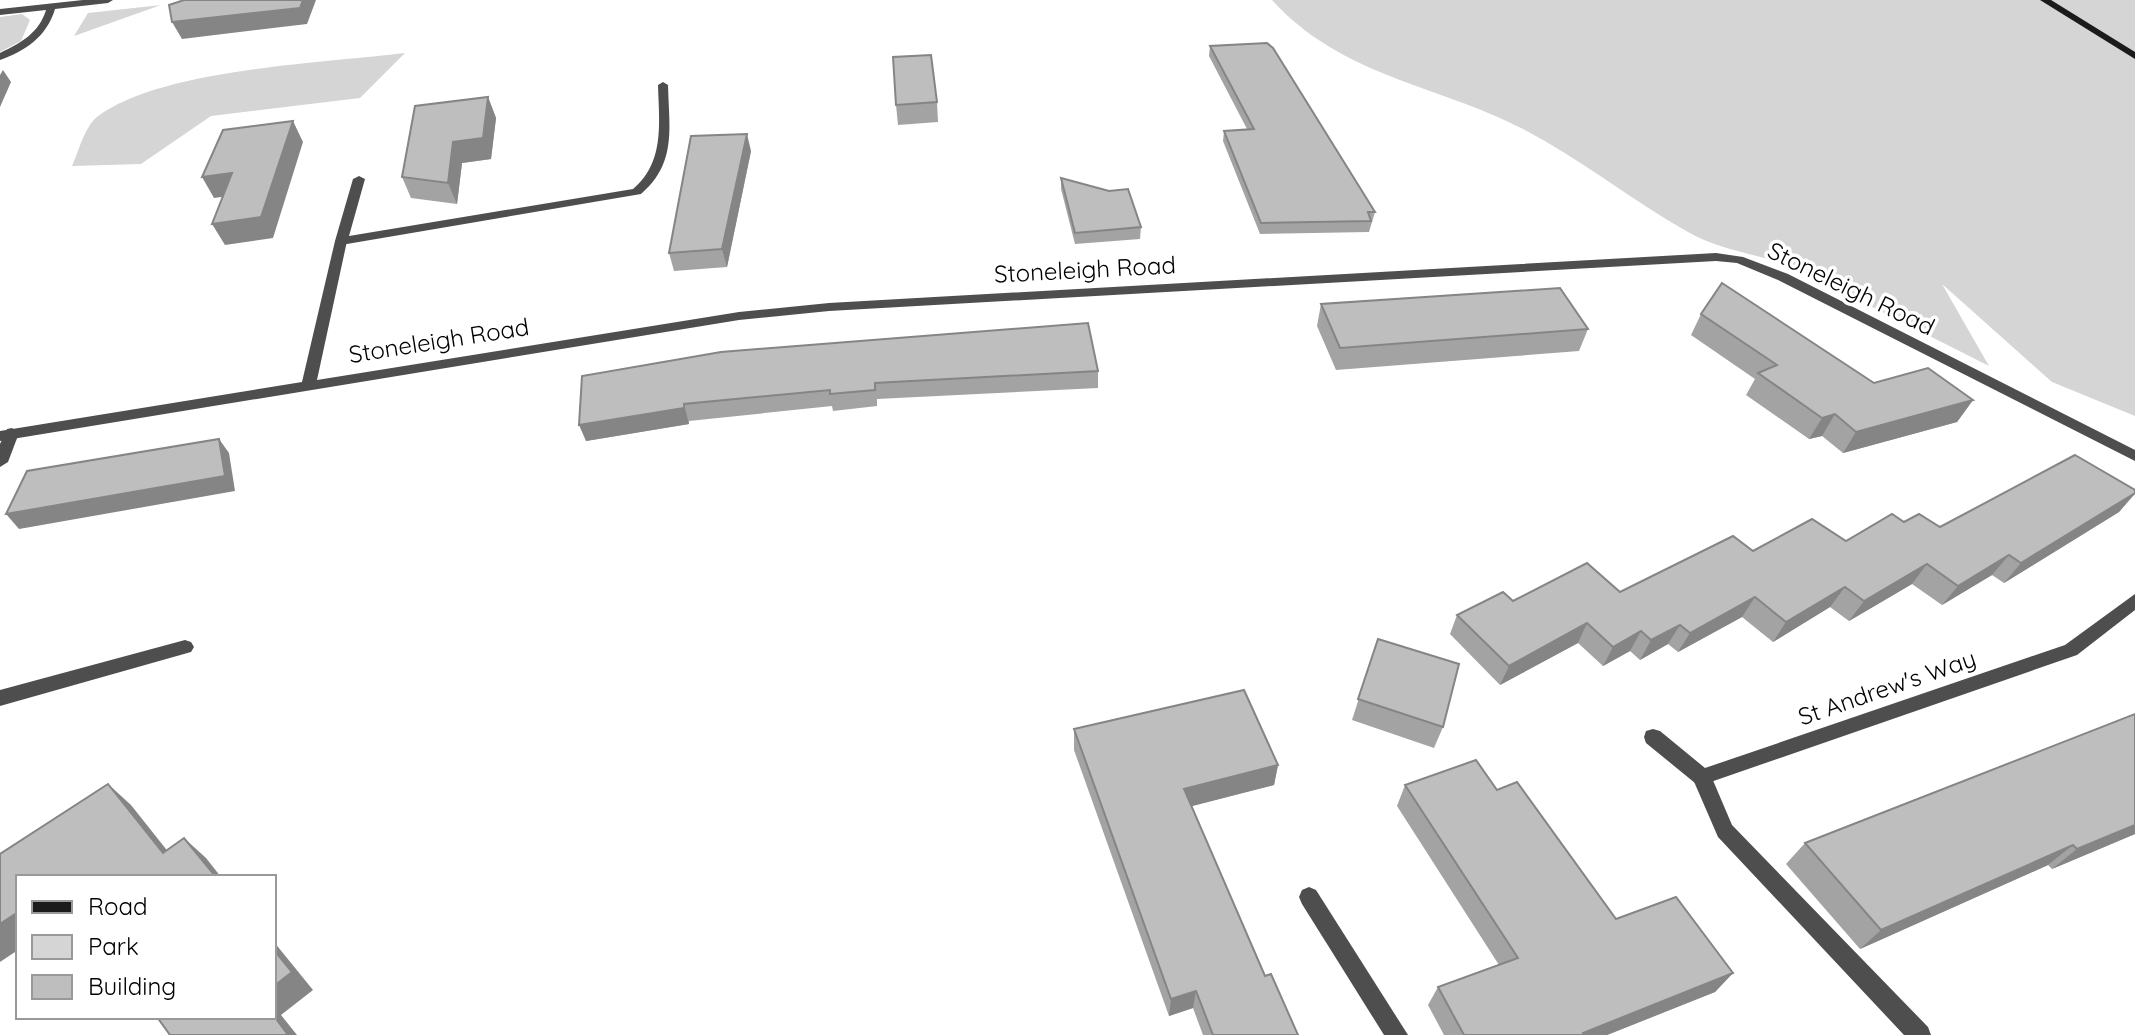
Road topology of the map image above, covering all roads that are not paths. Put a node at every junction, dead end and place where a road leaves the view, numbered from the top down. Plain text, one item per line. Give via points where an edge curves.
1 (108, 0) edge
2 (2045, 0) edge
3 (51, 8) junction
4 (0, 12) edge
5 (2135, 56) edge
6 (0, 57) edge
7 (663, 85) dead end
8 (359, 179) dead end
9 (341, 241) junction
10 (309, 384) junction
11 (6, 434) edge
12 (2135, 456) edge
13 (0, 462) edge
14 (2135, 601) edge
15 (185, 647) dead end
16 (0, 698) edge
17 (1653, 737) dead end
18 (1702, 777) junction
19 (1309, 897) dead end
20 (1397, 1035) edge
21 (1920, 1035) edge

1 - 3 street
2 - 5 street
3 - 4 street
3 - 6 street via 34,40
7 - 9 street via 660,167 653,182 637,192
8 - 9 street
9 - 10 street
10 - 11 street, Stoneleigh Road
10 - 12 street, Stoneleigh Road via 739,316 829,307 1716,257 1783,277
11 - 13 street
14 - 18 street, St Andrew's Way via 2071,650
15 - 16 street
17 - 18 street
18 - 21 street via 1725,831
19 - 20 street

